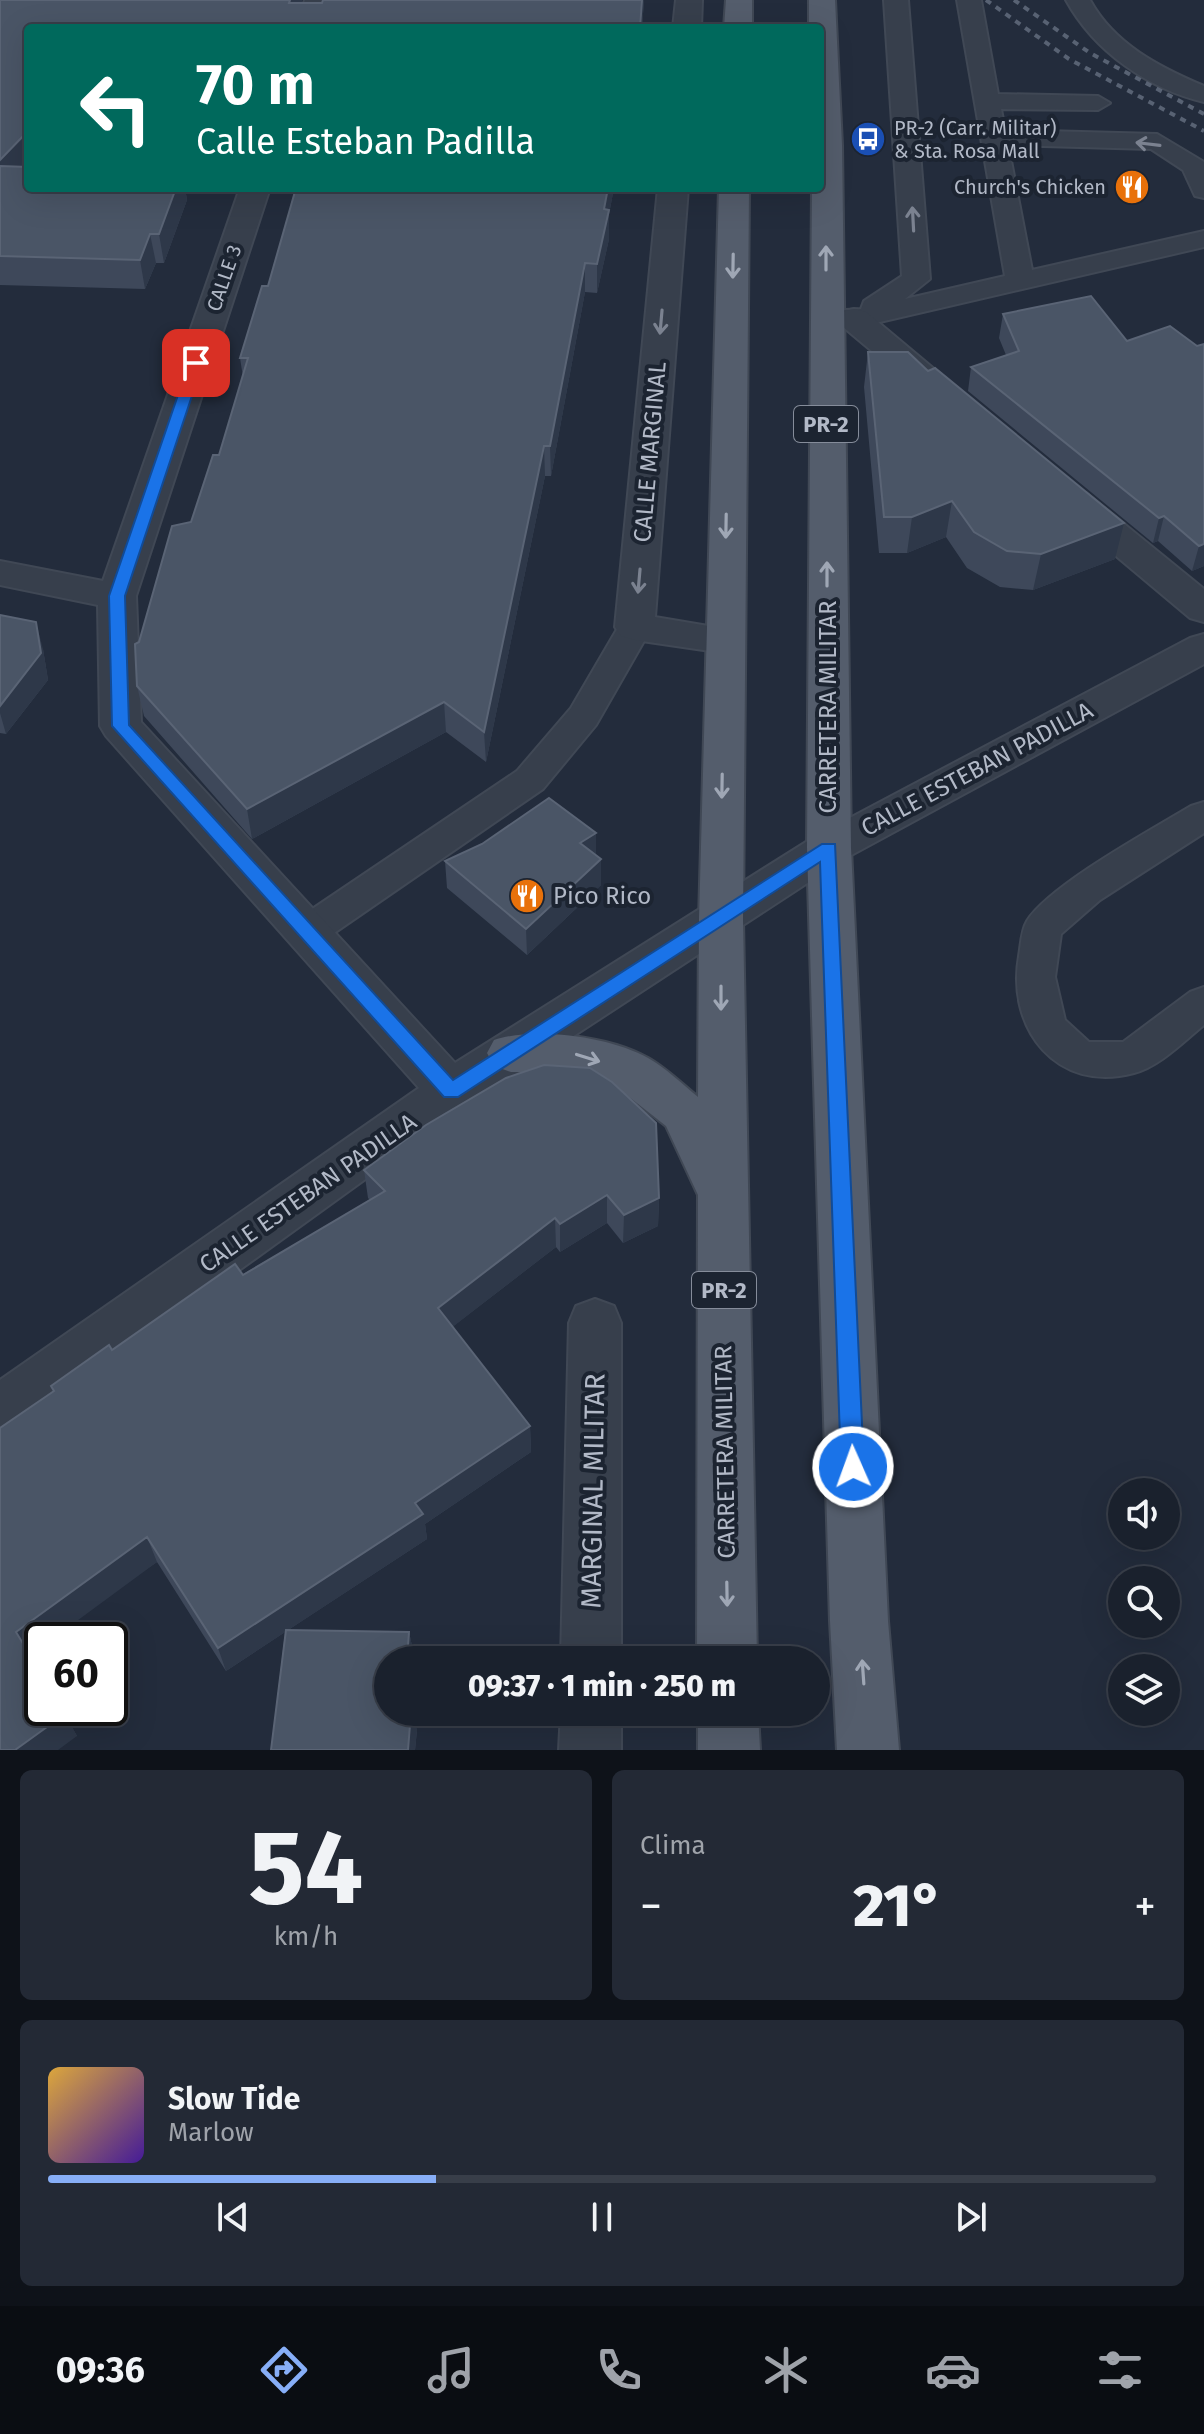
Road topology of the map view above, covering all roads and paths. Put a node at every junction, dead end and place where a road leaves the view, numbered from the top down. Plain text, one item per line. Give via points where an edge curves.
1 (318, 0) edge
2 (689, 0) edge
3 (739, 0) edge
4 (822, 0) edge
5 (896, 0) edge
6 (969, 0) edge
7 (1078, 0) edge
8 (310, 24) edge
9 (687, 24) edge
10 (738, 24) edge
11 (823, 24) edge
12 (824, 58) edge
13 (1204, 95) edge
14 (987, 101) junction
15 (1098, 103) dead end
16 (994, 137) junction
17 (1204, 190) edge
18 (254, 192) edge
19 (673, 192) edge
20 (734, 192) edge
21 (1204, 199) edge
22 (1204, 239) edge
23 (1168, 247) junction
24 (1020, 282) junction
25 (840, 318) junction
26 (963, 409) edge
27 (1047, 479) edge
28 (0, 573) edge
29 (117, 596) junction
30 (1204, 609) edge
31 (635, 627) junction
32 (724, 640) junction
33 (1204, 647) edge
34 (1204, 815) edge
35 (829, 848) junction
36 (721, 920) junction
37 (307, 932) junction
38 (1204, 1003) edge
39 (511, 1053) junction
40 (451, 1091) junction
41 (723, 1195) junction
42 (595, 1323) dead end
43 (0, 1411) edge
44 (591, 1646) edge
45 (727, 1646) edge
46 (591, 1726) edge
47 (728, 1726) edge
48 (590, 1750) edge
49 (729, 1750) edge
50 (868, 1750) edge

1 - 8 street
2 - 9 street
3 - 10 main road
11 -> 4 main road, CARRETERA MILITAR / PR-2
25 -> 5 lane via 916,279
6 - 14 lane
7 - 13 lane via 1087,23 1142,66
25 -> 12 main road, CARRETERA MILITAR / PR-2
14 - 15 lane
14 - 16 lane
17 -> 16 lane via 1194,166 1157,142
16 - 24 lane
18 - 29 street, CALLE 3
19 -> 31 street, CALLE MARGINAL
20 -> 32 main road, CARRETERA MILITAR / PR-2
21 - 23 lane
22 - 23 lane
23 - 24 lane
24 - 25 lane
25 - 26 street
35 -> 25 main road, CARRETERA MILITAR / PR-2
27 - 30 street
28 - 29 street
29 - 37 street via 121,726
31 - 32 street
31 - 37 lane via 584,716 530,780
32 -> 36 main road, CARRETERA MILITAR / PR-2
33 - 35 street, CALLE ESTEBAN PADILLA
34 - 38 lane via 1086,890 1043,928 1035,977 1047,1028 1080,1059 1131,1058
35 - 36 street, CALLE ESTEBAN PADILLA
50 -> 35 main road, CARRETERA MILITAR / PR-2
36 - 39 street, CALLE ESTEBAN PADILLA
36 -> 41 main road, CARRETERA MILITAR / PR-2
37 - 40 street
39 - 40 street, CALLE ESTEBAN PADILLA
39 -> 41 main road via 571,1053 630,1071 684,1113
40 - 43 street, CALLE ESTEBAN PADILLA
41 -> 45 main road, CARRETERA MILITAR / PR-2
42 - 44 street, MARGINAL MILITAR
46 - 48 street
47 - 49 main road

